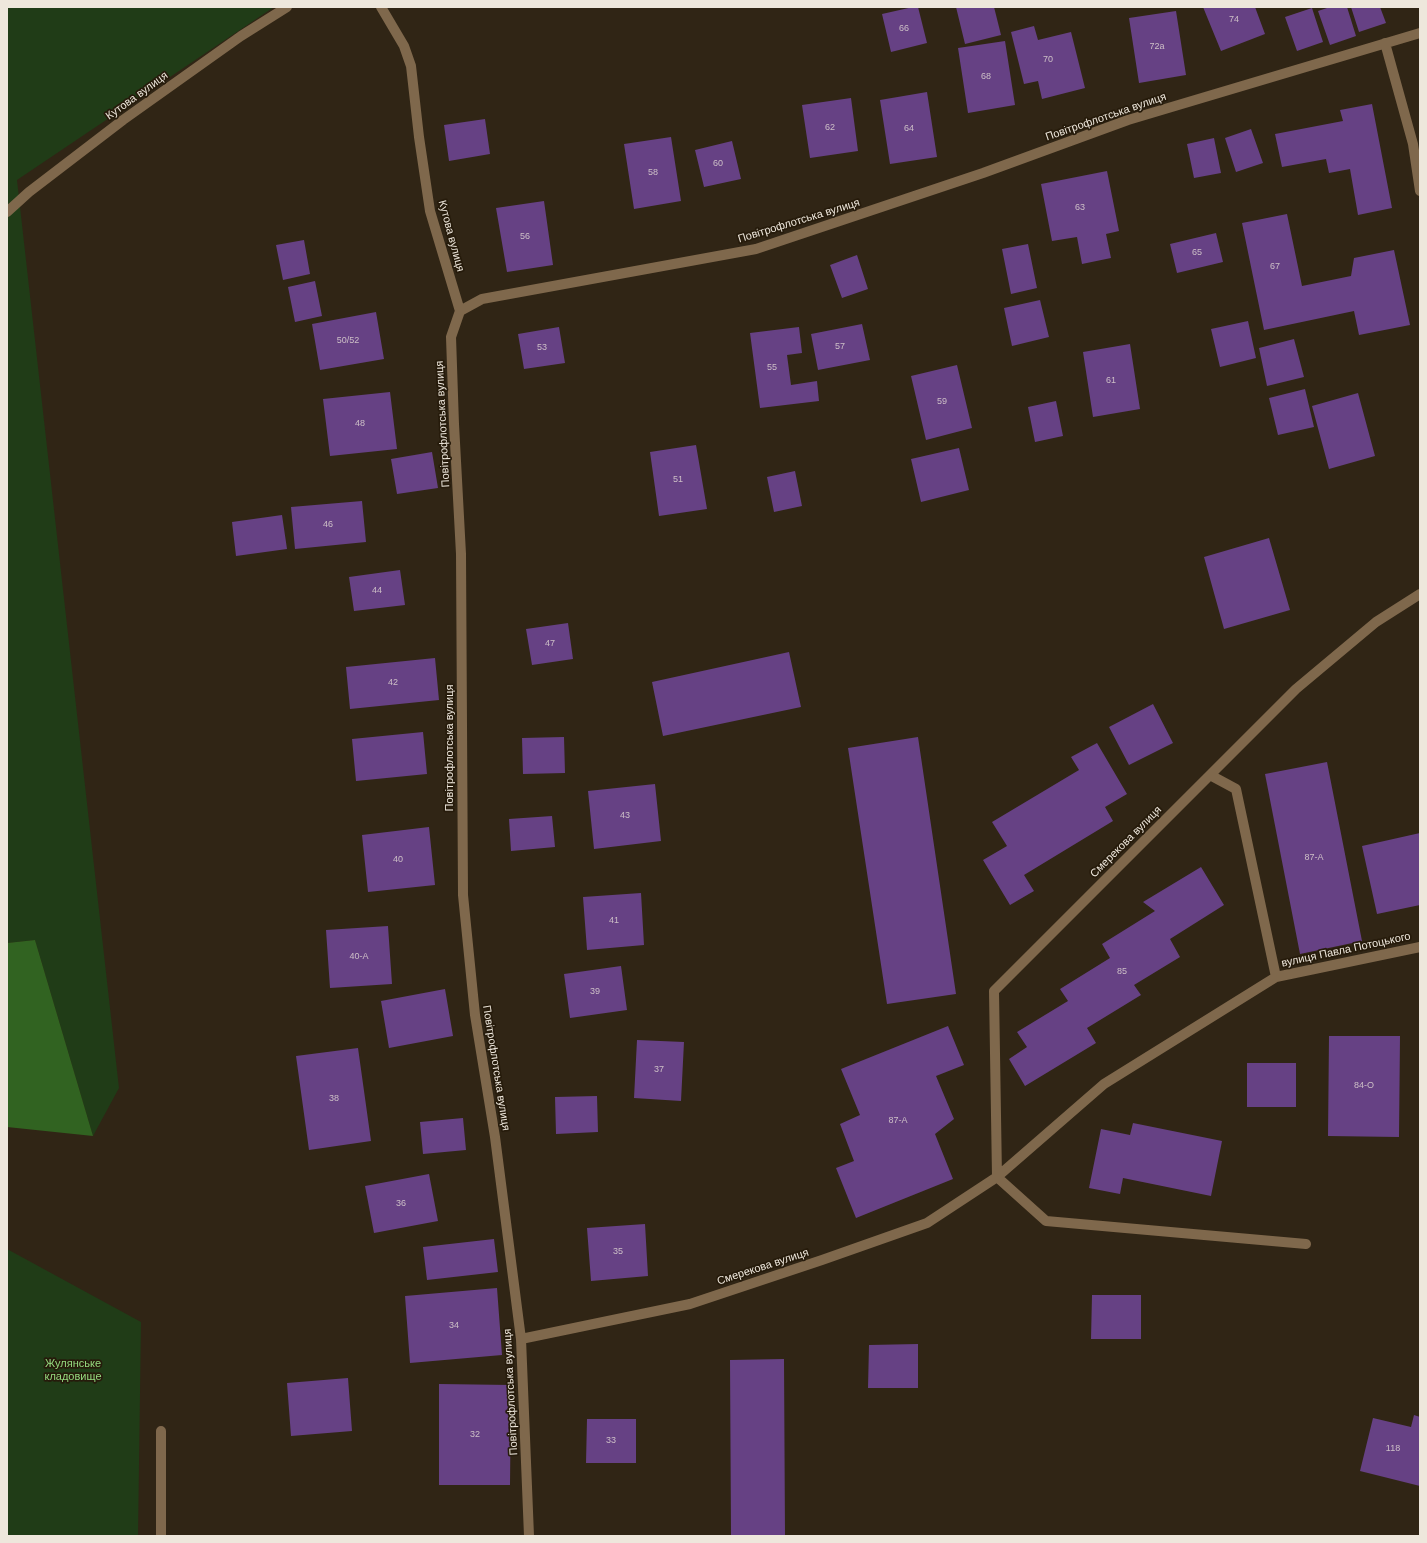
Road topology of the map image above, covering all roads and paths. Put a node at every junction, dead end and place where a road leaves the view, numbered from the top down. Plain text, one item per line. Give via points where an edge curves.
1 (287, 7) edge
2 (381, 7) edge
3 (1420, 33) edge
4 (1385, 43) junction
5 (1420, 191) edge
6 (7, 212) edge
7 (460, 311) junction
8 (1420, 594) edge
9 (1210, 775) junction
10 (1420, 947) edge
11 (1276, 977) junction
12 (997, 1177) junction
13 (1306, 1244) dead end
14 (521, 1339) junction
15 (161, 1432) dead end
16 (161, 1536) edge
17 (529, 1536) edge

1 - 6 street, Кутова вулиця via 241,36 123,120
2 - 7 street, Кутова вулиця via 404,46 411,66 430,211
3 - 4 street, Повітрофлотська вулиця
4 - 5 street via 1413,144
4 - 7 street, Повітрофлотська вулиця via 1128,120 983,173 756,249 482,299
7 - 14 street, Повітрофлотська вулиця via 451,337 462,554 463,895 475,1015 495,1137
8 - 9 street, Смерекова вулиця via 1376,622 1296,689
9 - 11 street via 1236,789
9 - 12 street, Смерекова вулиця via 994,991
10 - 11 street, вулиця Павла Потоцького
11 - 12 street, Смерекова вулиця via 1104,1084
12 - 13 street via 1046,1221
12 - 14 street, Смерекова вулиця via 927,1223 822,1260 690,1304
14 - 17 street, Повітрофлотська вулиця
15 - 16 street

